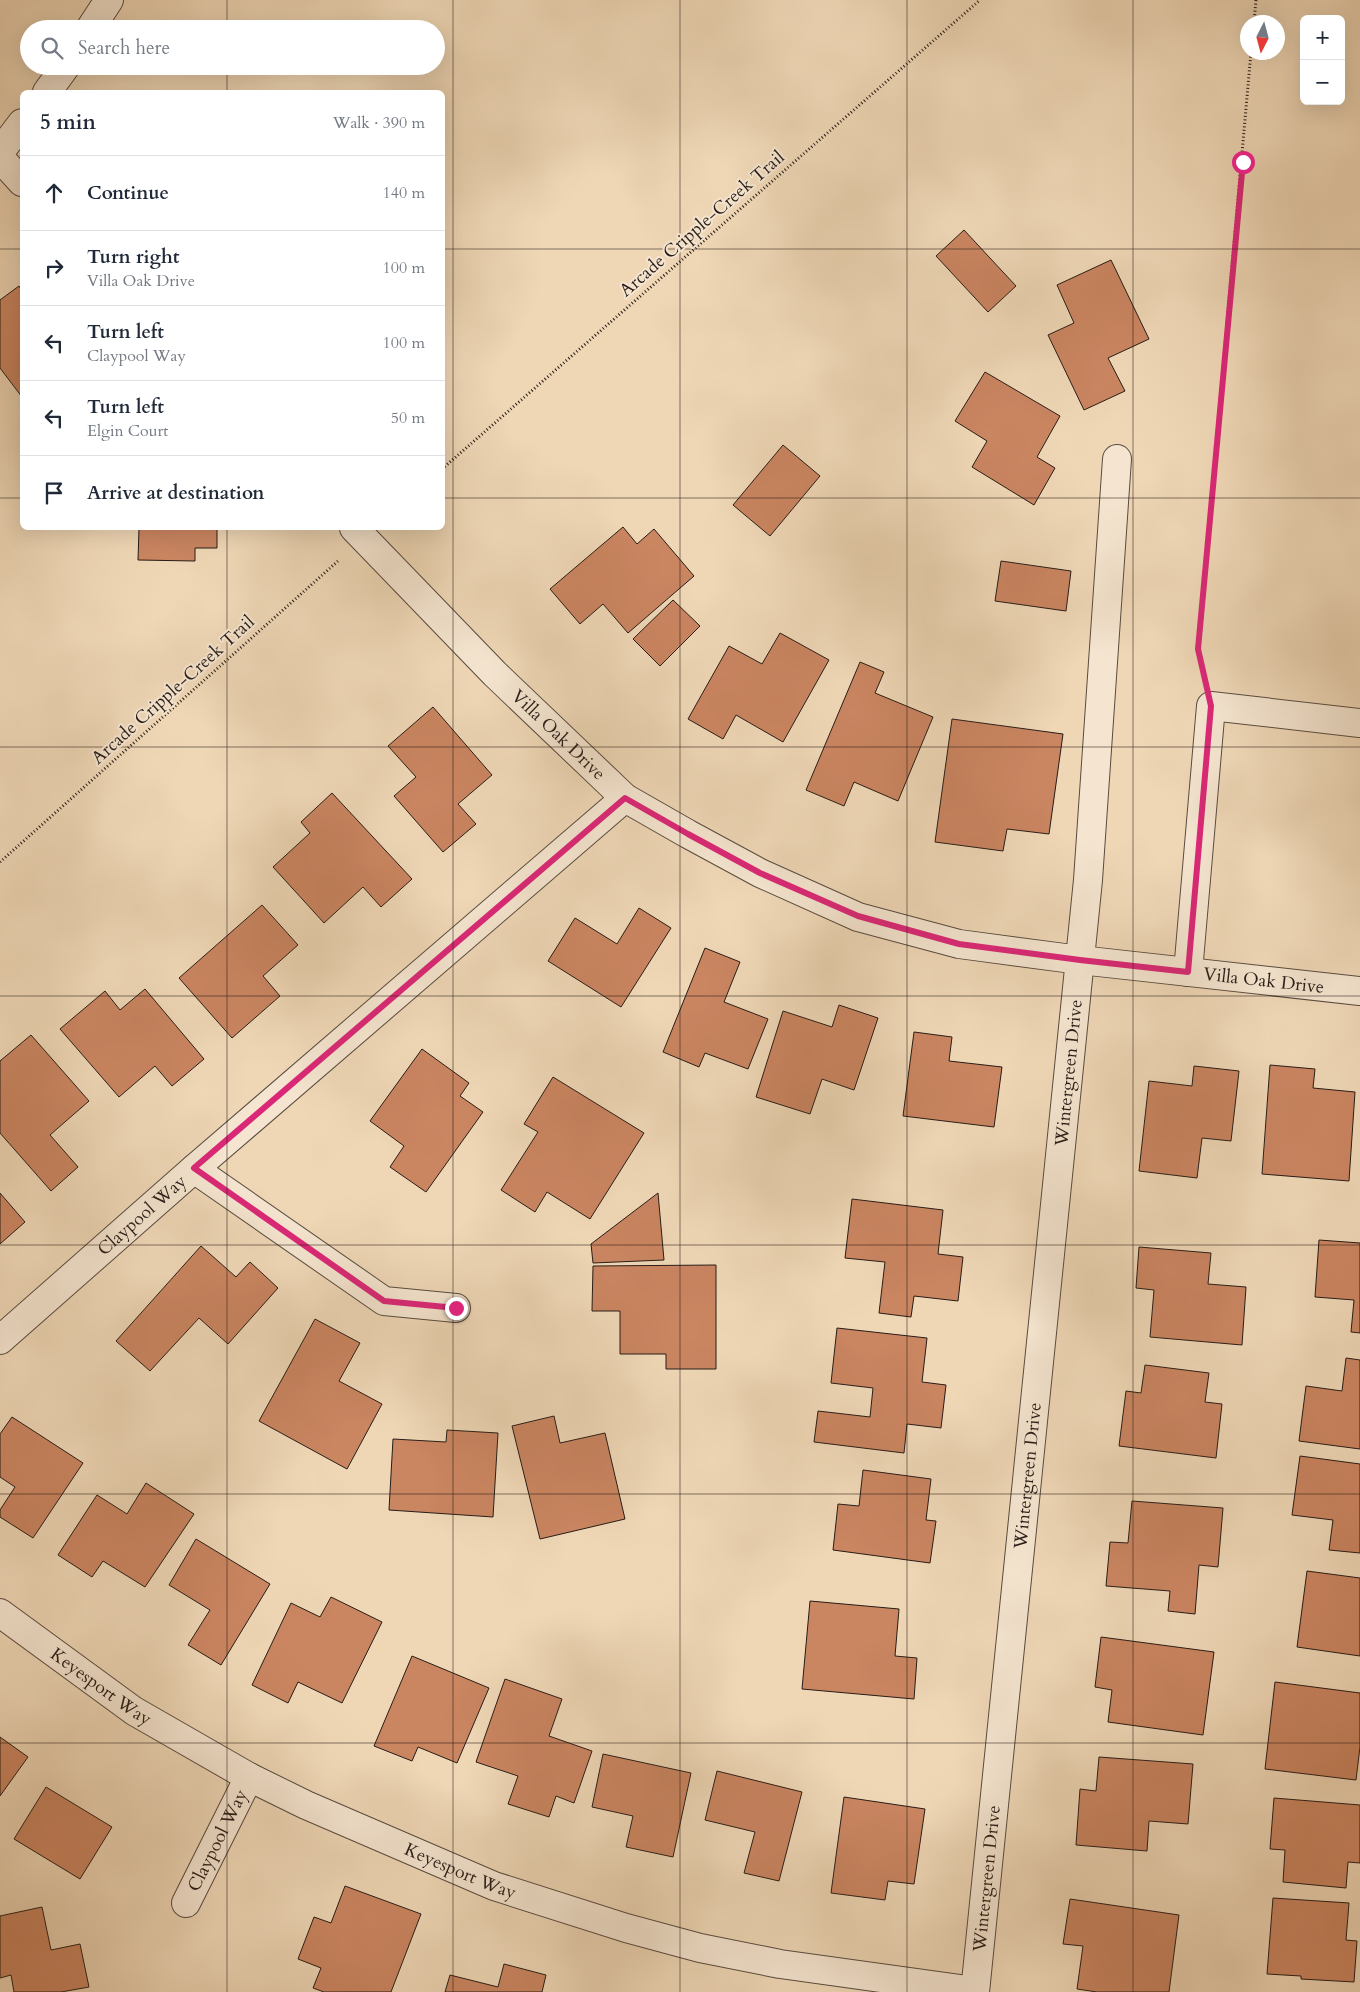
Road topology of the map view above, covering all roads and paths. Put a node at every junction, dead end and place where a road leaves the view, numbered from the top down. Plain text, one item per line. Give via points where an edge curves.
1 (109, 0) edge
2 (980, 0) edge
3 (1256, 0) edge
4 (1255, 15) edge
5 (96, 20) edge
6 (1250, 60) edge
7 (59, 75) edge
8 (48, 90) edge
9 (20, 126) edge
10 (0, 152) edge
11 (0, 158) edge
12 (20, 180) edge
13 (1117, 459) dead end
14 (445, 466) edge
15 (359, 533) edge
16 (1211, 706) junction
17 (1360, 723) edge
18 (625, 798) junction
19 (0, 862) edge
20 (1080, 960) junction
21 (1188, 972) junction
22 (1360, 991) edge
23 (194, 1168) junction
24 (456, 1308) dead end
25 (0, 1340) edge
26 (0, 1613) edge
27 (249, 1777) junction
28 (186, 1903) dead end
29 (975, 1992) edge

1 - 5 street
2 - 14 path, Arcade Cripple-Creek Trail
3 - 4 path
6 - 16 path via 1198,649
7 - 8 street
9 - 10 street
11 - 12 street
13 - 20 street, Wintergreen Drive
15 - 18 street, Villa Oak Drive via 495,674
15 - 19 path, Arcade Cripple-Creek Trail
16 - 17 street
16 - 21 street
18 - 20 street, Villa Oak Drive via 760,873 858,916 959,944
18 - 23 street, Claypool Way
20 - 21 street, Villa Oak Drive
20 - 29 street, Wintergreen Drive
21 - 22 street, Villa Oak Drive
23 - 24 street via 384,1301
23 - 25 street, Claypool Way
26 - 27 street, Keyesport Way via 134,1711
27 - 28 street, Claypool Way
27 - 29 street, Keyesport Way via 494,1886 626,1928 700,1948 780,1964

